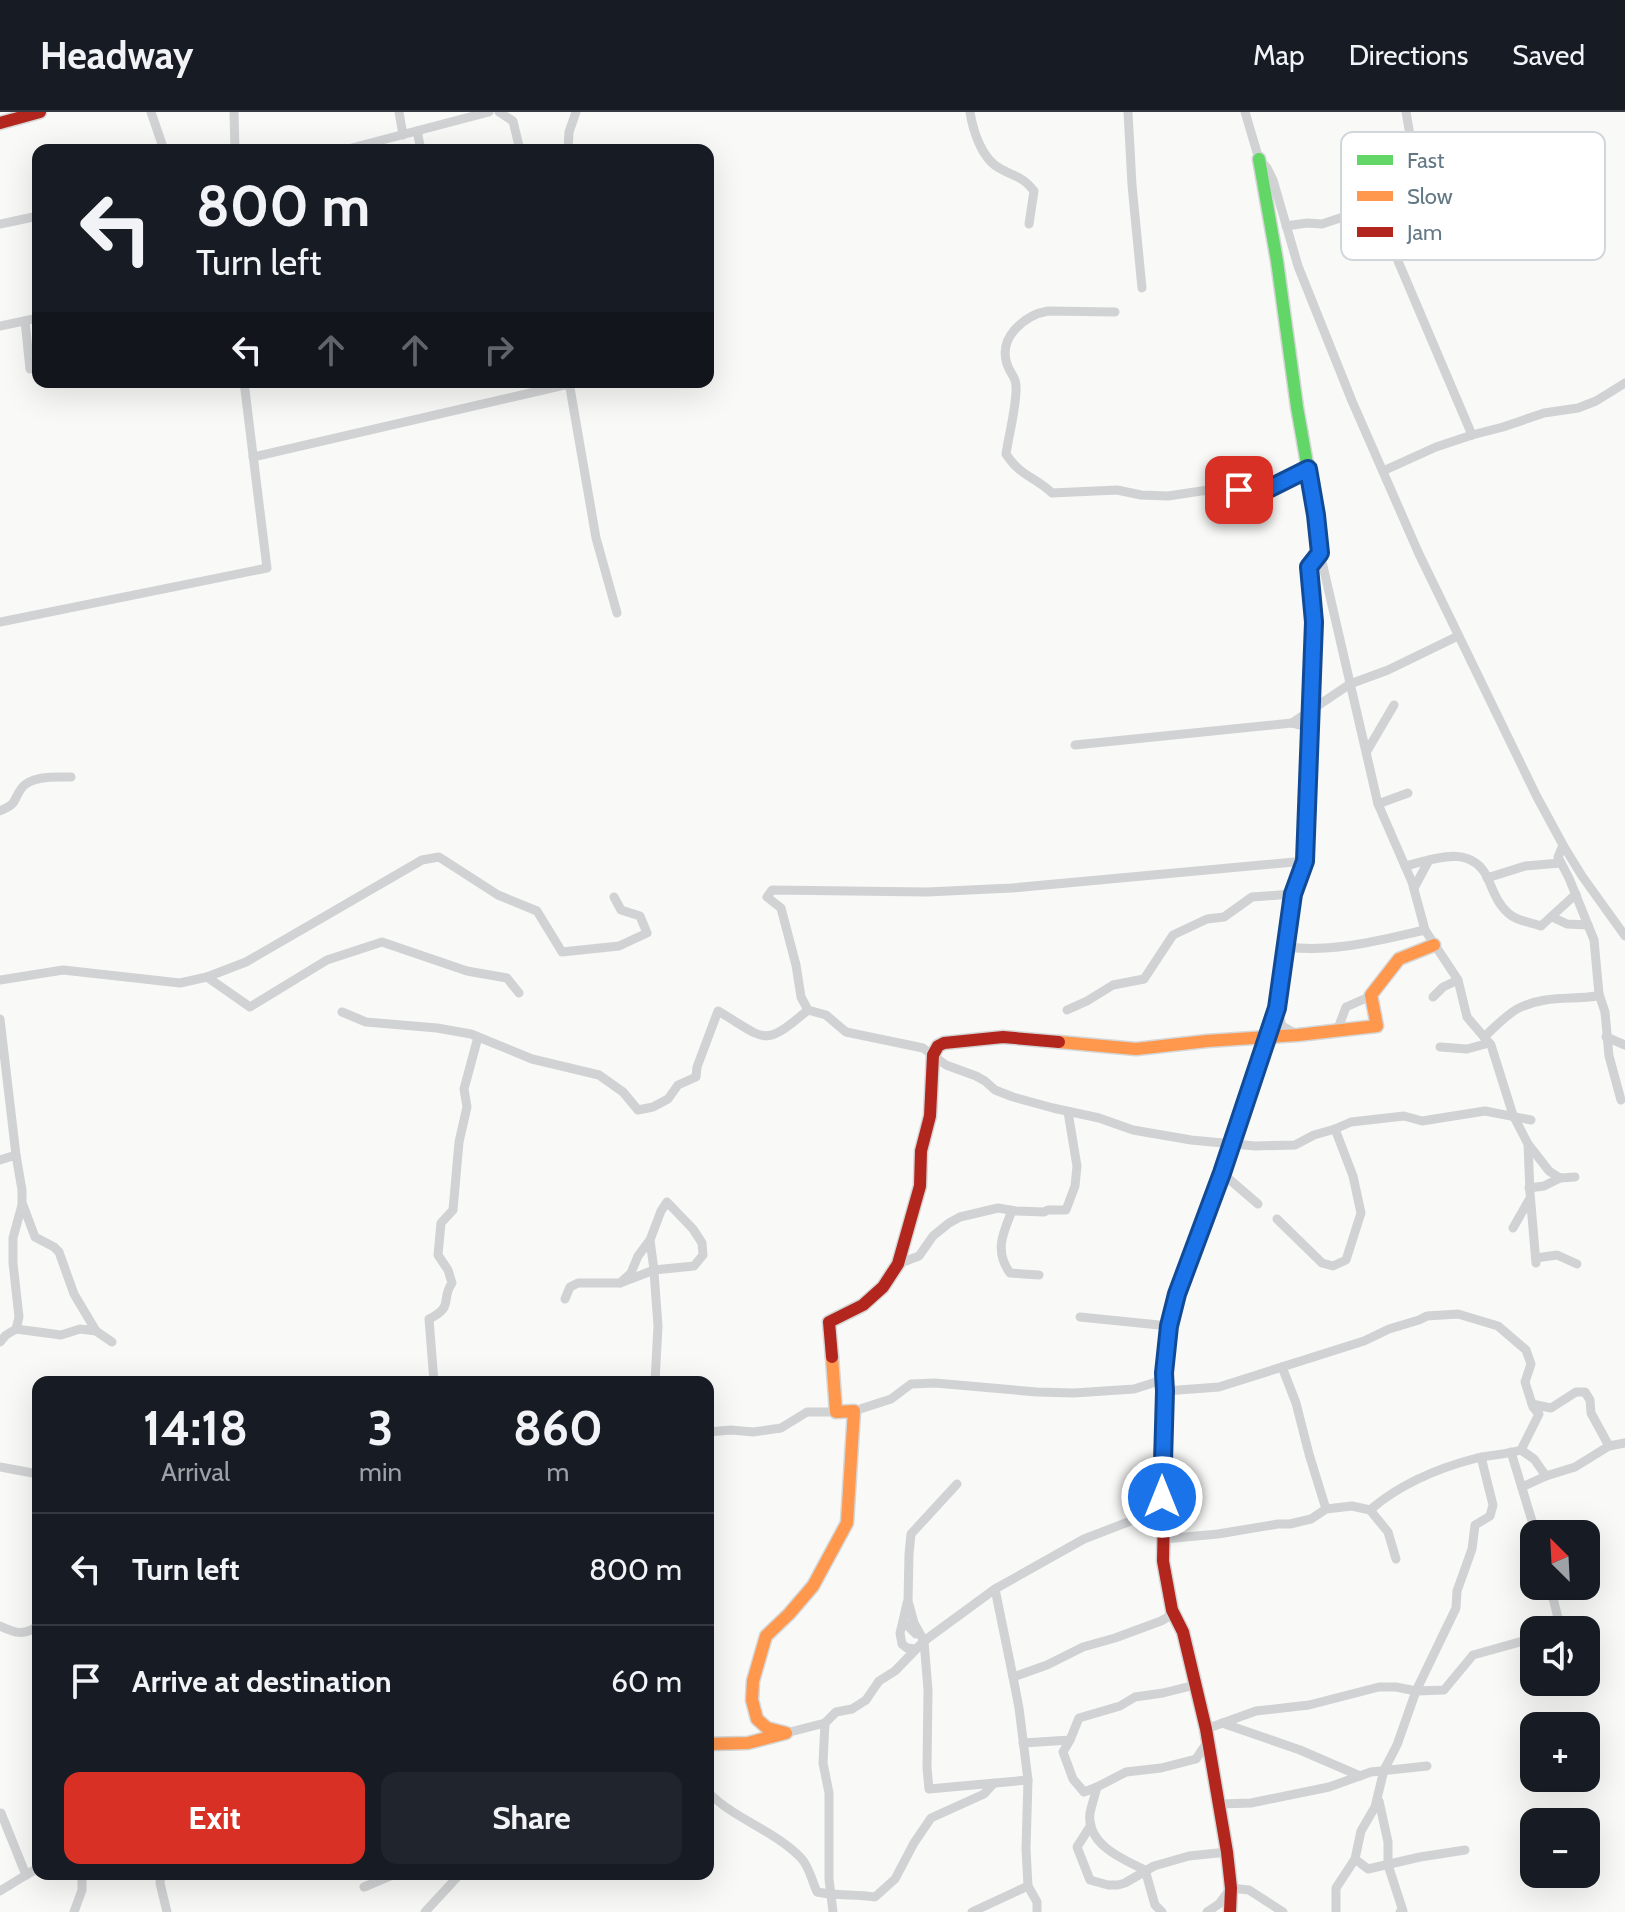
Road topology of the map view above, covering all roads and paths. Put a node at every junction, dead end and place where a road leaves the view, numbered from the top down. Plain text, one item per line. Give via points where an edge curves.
1 (40, 112) edge
2 (151, 112) edge
3 (234, 112) edge
4 (399, 112) edge
5 (489, 112) edge
6 (499, 112) edge
7 (576, 112) edge
8 (970, 112) edge
9 (1128, 112) edge
10 (1245, 112) edge
11 (1406, 112) edge
12 (5, 118) edge
13 (417, 131) junction
14 (1409, 132) edge
15 (403, 135) junction
16 (162, 144) edge
17 (235, 144) edge
18 (368, 144) edge
19 (420, 144) edge
20 (519, 144) edge
21 (568, 144) edge
22 (1259, 159) junction
23 (32, 217) edge
24 (1341, 219) edge
25 (0, 224) edge
26 (1029, 224) dead end
27 (1286, 226) junction
28 (1398, 260) edge
29 (1142, 288) dead end
30 (1115, 312) dead end
31 (32, 319) edge
32 (25, 321) junction
33 (0, 326) edge
34 (30, 369) dead end
35 (1625, 383) edge
36 (245, 388) edge
37 (548, 388) edge
38 (570, 388) edge
39 (1472, 435) junction
40 (253, 457) junction
41 (1308, 469) junction
42 (1383, 471) junction
43 (1320, 553) junction
44 (617, 613) dead end
45 (0, 622) edge
46 (1458, 636) junction
47 (1350, 684) junction
48 (1394, 705) dead end
49 (1310, 711) junction
50 (1292, 723) junction
51 (1310, 728) junction
52 (1075, 745) dead end
53 (1367, 751) junction
54 (71, 777) dead end
55 (1408, 793) dead end
56 (1378, 804) junction
57 (0, 811) edge
58 (1563, 845) junction
59 (1429, 860) junction
60 (1305, 861) junction
61 (1561, 863) junction
62 (1405, 866) junction
63 (1487, 878) junction
64 (1414, 888) junction
65 (1293, 894) junction
66 (1576, 894) junction
67 (614, 897) dead end
68 (1552, 917) junction
69 (1588, 925) junction
70 (1425, 930) junction
71 (1625, 936) edge
72 (1434, 945) junction
73 (1287, 947) junction
74 (207, 977) junction
75 (0, 980) edge
76 (1458, 980) junction
77 (519, 993) dead end
78 (1599, 994) junction
79 (1371, 996) junction
80 (1433, 997) dead end
81 (1277, 1008) junction
82 (808, 1010) junction
83 (1067, 1010) dead end
84 (342, 1012) dead end
85 (0, 1019) edge
86 (1337, 1031) junction
87 (1298, 1035) junction
88 (1268, 1036) junction
89 (478, 1037) junction
90 (1606, 1037) junction
91 (1486, 1040) junction
92 (1625, 1045) edge
93 (1440, 1047) dead end
94 (933, 1055) junction
95 (1622, 1097) edge
96 (1068, 1112) junction
97 (1513, 1115) junction
98 (1531, 1120) dead end
99 (1335, 1129) junction
100 (1232, 1143) junction
101 (1528, 1144) junction
102 (16, 1155) junction
103 (0, 1160) edge
104 (1222, 1173) junction
105 (1575, 1177) dead end
106 (1560, 1178) junction
107 (1530, 1193) junction
108 (22, 1202) junction
109 (1258, 1204) dead end
110 (1012, 1211) junction
111 (1277, 1219) dead end
112 (1513, 1228) dead end
113 (650, 1240) junction
114 (898, 1264) junction
115 (1577, 1264) dead end
116 (654, 1270) junction
117 (1039, 1275) dead end
118 (620, 1283) junction
119 (565, 1299) dead end
120 (1080, 1317) dead end
121 (1169, 1326) junction
122 (16, 1329) junction
123 (96, 1331) junction
124 (0, 1342) edge
125 (112, 1342) dead end
126 (1282, 1367) junction
127 (1164, 1373) junction
128 (434, 1376) edge
129 (655, 1376) edge
130 (1165, 1391) junction
131 (1532, 1404) junction
132 (854, 1411) junction
133 (836, 1412) junction
134 (714, 1431) edge
135 (1625, 1443) edge
136 (1609, 1446) junction
137 (1516, 1451) junction
138 (1481, 1457) junction
139 (1, 1464) edge
140 (32, 1472) edge
141 (1546, 1476) junction
142 (957, 1484) dead end
143 (1522, 1487) junction
144 (1162, 1497) junction
145 (1326, 1509) junction
146 (1370, 1510) junction
147 (1532, 1520) edge
148 (1164, 1539) junction
149 (1396, 1559) dead end
150 (995, 1589) junction
151 (908, 1601) junction
152 (1172, 1610) junction
153 (903, 1621) junction
154 (0, 1626) edge
155 (32, 1629) edge
156 (924, 1641) junction
157 (1520, 1642) edge
158 (916, 1649) junction
159 (1013, 1677) junction
160 (1195, 1685) junction
161 (1416, 1691) junction
162 (825, 1723) junction
163 (1222, 1723) junction
164 (786, 1733) junction
165 (1207, 1735) junction
166 (1070, 1740) junction
167 (1023, 1743) junction
168 (714, 1745) edge
169 (1427, 1766) dead end
170 (1384, 1770) junction
171 (1360, 1776) junction
172 (1028, 1780) junction
173 (994, 1783) junction
174 (1097, 1787) junction
175 (1378, 1797) junction
176 (714, 1799) edge
177 (1219, 1804) junction
178 (1, 1813) edge
179 (1091, 1825) junction
180 (1465, 1850) dead end
181 (1227, 1852) junction
182 (1355, 1859) junction
183 (1388, 1865) junction
184 (1145, 1870) junction
185 (32, 1872) edge
186 (26, 1875) junction
187 (82, 1880) edge
188 (160, 1880) edge
189 (381, 1880) edge
190 (455, 1880) edge
191 (1028, 1886) junction
192 (364, 1887) dead end
193 (1231, 1888) junction
194 (0, 1891) edge
195 (832, 1895) junction
196 (429, 1910) edge
197 (834, 1911) edge
198 (74, 1912) edge
199 (167, 1912) edge
200 (972, 1912) edge
201 (1037, 1912) edge
202 (1162, 1912) edge
203 (1207, 1912) edge
204 (1230, 1912) edge
205 (1283, 1912) edge
206 (1336, 1912) edge
207 (1400, 1912) edge

1 - 12 street
2 - 16 street
3 - 17 street
4 - 15 street
5 - 13 street
6 - 20 street via 513,121
7 - 21 street
8 - 26 street via 990,161 1025,180 1034,191
9 - 29 street
10 - 22 street
11 - 14 street
13 - 15 street
13 - 19 street
15 - 18 street
22 - 27 street via 1273,180
22 - 41 street
23 - 25 street
24 - 27 street
27 - 42 street
28 - 39 street
30 - 41 street via 1037,312 1012,333 1005,354 1016,377 1016,393 1006,454 1015,468 1052,493 1117,490 1168,496 1268,489
31 - 32 street
32 - 33 street
32 - 34 street
35 - 39 street via 1578,408
36 - 40 street
37 - 40 street
38 - 44 street via 596,538
39 - 42 street
40 - 45 street via 267,568
41 - 43 street
42 - 46 street
43 - 47 street
43 - 49 street via 1309,567 1314,622
46 - 47 street
46 - 58 street
47 - 49 street
47 - 53 street
48 - 53 street
49 - 50 street
49 - 51 street
50 - 51 street
50 - 52 street
51 - 60 street
53 - 56 street
54 - 57 street via 27,783 17,800
55 - 56 street
56 - 62 street
58 - 61 street
58 - 71 street
59 - 62 street
59 - 63 street via 1447,855 1469,859
59 - 64 street
60 - 65 street
60 - 82 street via 1012,888 772,890 767,897 781,908
61 - 63 street via 1525,866
61 - 66 street
62 - 64 street
63 - 68 street via 1513,917 1541,926
64 - 70 street
65 - 73 street
65 - 83 street via 1252,897 1224,917 1173,935 1144,979 1113,985
66 - 68 street
66 - 69 street
67 - 74 street via 621,910 640,916 647,933 619,946 562,952 537,911 498,895 439,857 422,860 246,962
68 - 69 street
69 - 78 street
70 - 72 street
70 - 73 street via 1342,947
72 - 76 street
72 - 79 street via 1399,959
73 - 81 street
74 - 75 street via 180,983 63,970
74 - 77 street via 250,1007 327,960 382,942 467,971 507,978
76 - 80 street
76 - 91 street via 1467,1017
78 - 90 street
78 - 91 street via 1557,997 1516,1009
79 - 86 street via 1346,1007
79 - 86 street via 1377,1026
81 - 87 street via 1282,1026
81 - 88 street
82 - 89 street via 768,1038 718,1011 696,1077 678,1085 668,1099 638,1110 599,1075 532,1059
82 - 94 street via 826,1015 846,1032 923,1048
84 - 89 street via 366,1022
85 - 102 street
86 - 87 street
87 - 88 street
88 - 94 street via 1136,1049 986,1037 944,1043
88 - 100 street
89 - 128 street via 464,1089 467,1107 453,1210 441,1223 438,1255 452,1283 441,1313 429,1319
90 - 92 street
90 - 95 street
91 - 93 street via 1467,1049
91 - 97 street
94 - 96 street via 995,1090
94 - 114 street via 920,1186
96 - 100 street via 1148,1133
96 - 110 street via 1077,1166 1066,1210
97 - 98 street
97 - 99 street via 1477,1111 1422,1121 1404,1116
97 - 101 street
99 - 100 street via 1295,1145
99 - 111 street via 1361,1213 1346,1260 1333,1266 1322,1263
100 - 104 street
101 - 106 street
101 - 107 street
102 - 103 street
102 - 108 street
104 - 109 street
104 - 121 street
105 - 106 street
106 - 107 street
107 - 112 street
107 - 115 street via 1536,1260 1557,1255
108 - 122 street via 13,1238
108 - 123 street via 35,1237 59,1252 74,1294
110 - 114 street via 998,1208 954,1219 919,1256
110 - 117 street via 1000,1248 1003,1263 1010,1273
113 - 116 street
113 - 116 street via 667,1202 702,1243 703,1255 694,1266
113 - 118 street
114 - 133 street via 863,1305 829,1322
116 - 118 street
116 - 129 street
118 - 119 street via 578,1283
120 - 121 street
121 - 127 street
122 - 123 street via 51,1335
122 - 124 street
123 - 125 street
126 - 130 street via 1219,1387
126 - 131 street via 1427,1316 1458,1314 1498,1326 1526,1350 1531,1364 1525,1382
126 - 145 street
127 - 130 street
127 - 132 street via 1156,1382 1134,1389 1074,1393 911,1384 891,1399
130 - 144 street
131 - 136 street via 1551,1408 1585,1392
131 - 137 street via 1539,1414
132 - 133 street
132 - 164 street via 847,1523 813,1586 766,1636 753,1681 757,1719
133 - 134 street via 807,1412 781,1428
135 - 136 street
136 - 141 street via 1575,1467
137 - 138 street
137 - 141 street via 1534,1459
137 - 143 street
138 - 146 street via 1404,1485
138 - 161 street via 1493,1505 1490,1516 1475,1525 1456,1608
139 - 140 street
141 - 143 street
142 - 151 street via 911,1534
143 - 147 street
144 - 148 street
144 - 150 street via 1141,1517 1084,1539
145 - 146 street
145 - 148 street via 1290,1524
146 - 149 street via 1388,1532
148 - 152 street
150 - 156 street
150 - 159 street
151 - 153 street
151 - 156 street
152 - 159 street via 1161,1621
152 - 160 street via 1183,1632
153 - 156 street
153 - 158 street via 902,1644
154 - 155 street via 15,1633
156 - 158 street
156 - 173 street via 929,1789
157 - 161 street via 1473,1655 1444,1690
158 - 162 street via 879,1681 866,1700 836,1712
159 - 167 street
160 - 165 street
160 - 166 street via 1135,1697 1079,1718
161 - 163 street via 1379,1687 1309,1705 1256,1711
161 - 170 street
162 - 164 street
162 - 195 street
163 - 165 street
163 - 171 street
164 - 168 street via 763,1742
165 - 174 street via 1196,1759 1126,1772
165 - 177 street
166 - 167 street
166 - 174 street via 1063,1752 1073,1779 1084,1792
167 - 172 street
169 - 170 street
170 - 171 street
170 - 175 street
171 - 177 street via 1251,1803
172 - 173 street
172 - 191 street
173 - 195 street via 984,1794 931,1818 895,1879 875,1897
174 - 179 street
175 - 182 street via 1361,1831
175 - 183 street
176 - 195 street via 803,1859 817,1892
177 - 181 street
178 - 186 street
179 - 184 street via 1102,1844
179 - 184 street via 1077,1847 1090,1880 1118,1885
180 - 183 street
181 - 184 street via 1189,1856
181 - 193 street
182 - 183 street via 1368,1869
182 - 206 street via 1336,1888
183 - 207 street
184 - 202 street
185 - 186 street
186 - 194 street
187 - 198 street
188 - 199 street
189 - 192 street
190 - 196 street
191 - 200 street
191 - 201 street
193 - 203 street
193 - 204 street
193 - 205 street via 1249,1890
195 - 197 street

